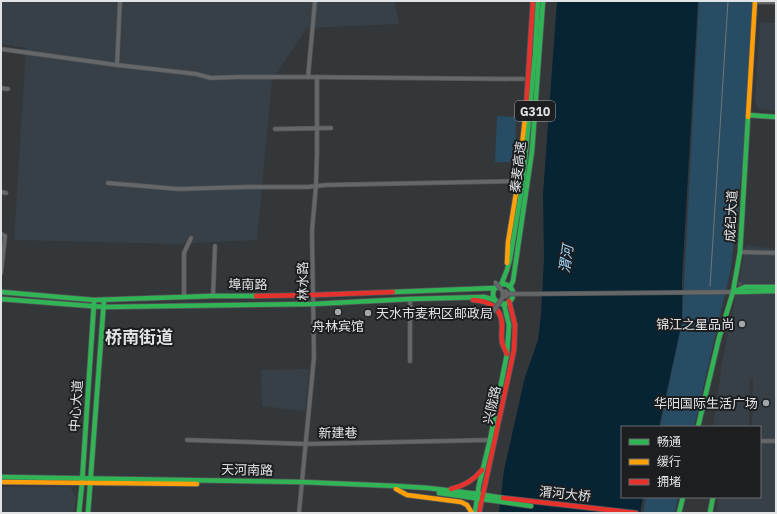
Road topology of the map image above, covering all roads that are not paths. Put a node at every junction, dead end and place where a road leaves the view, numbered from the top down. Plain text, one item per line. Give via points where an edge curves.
1 (120, 1) edge
2 (315, 1) edge
3 (533, 1) edge
4 (538, 1) edge
5 (543, 1) edge
6 (755, 2) edge
7 (776, 2) edge
8 (1, 49) edge
9 (117, 65) junction
10 (308, 77) junction
11 (317, 77) junction
12 (523, 79) dead end
13 (1, 88) edge
14 (8, 89) dead end
15 (748, 115) junction
16 (776, 117) edge
17 (317, 128) junction
18 (331, 128) dead end
19 (275, 129) dead end
20 (518, 181) junction
21 (108, 183) dead end
22 (316, 186) junction
23 (1, 192) edge
24 (6, 193) dead end
25 (520, 220) junction
26 (1, 234) edge
27 (190, 238) dead end
28 (215, 246) dead end
29 (740, 252) junction
30 (776, 254) edge
31 (507, 270) junction
32 (1, 273) edge
33 (495, 282) dead end
34 (502, 285) junction
35 (776, 287) edge
36 (496, 288) junction
37 (510, 288) junction
38 (476, 289) junction
39 (776, 291) edge
40 (1, 292) edge
41 (732, 292) junction
42 (313, 295) junction
43 (503, 295) junction
44 (184, 296) junction
45 (212, 296) junction
46 (477, 297) junction
47 (1, 298) edge
48 (451, 298) junction
49 (410, 299) junction
50 (94, 300) junction
51 (104, 300) junction
52 (496, 300) junction
53 (510, 301) junction
54 (313, 304) junction
55 (504, 304) junction
56 (93, 307) junction
57 (104, 307) junction
58 (493, 312) dead end
59 (507, 354) junction
60 (410, 361) dead end
61 (698, 426) edge
62 (187, 440) dead end
63 (490, 440) junction
64 (761, 441) edge
65 (776, 441) edge
66 (306, 444) junction
67 (483, 468) junction
68 (1, 477) edge
69 (82, 481) junction
70 (91, 481) junction
71 (1, 482) edge
72 (301, 484) junction
73 (396, 489) junction
74 (445, 490) junction
75 (480, 497) junction
76 (683, 498) edge
77 (713, 498) edge
78 (492, 499) junction
79 (79, 513) edge
80 (88, 513) edge
81 (299, 513) edge
82 (474, 513) edge
83 (479, 513) edge
84 (602, 513) edge
85 (636, 513) edge
86 (679, 513) edge
87 (710, 513) edge

1 - 9 street
2 - 10 street
3 - 20 main road via 528,87
4 - 25 main road, 秦麦高速 / G310
5 - 25 main road, 秦麦高速 / G310 via 532,151
6 - 7 street
6 - 15 main road, 成纪大道
8 - 9 street
9 - 10 street via 211,78
10 - 11 street
11 - 12 street
11 - 17 street, 林水路
13 - 14 street
15 - 16 main road
15 - 29 main road, 成纪大道
17 - 18 street
17 - 19 street
17 - 22 street, 林水路
20 - 22 street
20 - 31 main road via 507,249
21 - 22 street via 178,189
22 - 42 street, 林水路 via 312,231
23 - 24 street
25 - 31 main road, 秦麦高速 / G310
25 - 37 main road, 秦麦高速 / G310 via 513,282
26 - 32 street via 5,236
27 - 44 street via 184,253
28 - 45 street
29 - 30 street
29 - 41 main road, 成纪大道
31 - 34 main road, 秦麦高速 / G310
33 - 43 street, bridge
34 - 36 main road
34 - 37 main road
35 - 41 main road via 745,288
36 - 38 main road, 埠南路
36 - 52 main road
37 - 53 main road via 513,296
38 - 42 main road, 埠南路
38 - 46 main road
39 - 41 main road
40 - 50 main road, 埠南路
41 - 43 street, bridge via 506,292
41 - 61 main road, 成纪大道
42 - 45 main road, 埠南路
42 - 54 street, 林水路
43 - 58 street, bridge
44 - 45 main road, 埠南路
44 - 51 main road, 埠南路
46 - 48 main road, 埠南路
46 - 52 main road, 埠南路
47 - 56 main road, 埠南路
48 - 49 main road, 埠南路
48 - 59 main road via 483,301 499,311 502,344
49 - 54 main road, 埠南路
49 - 60 street
50 - 51 main road, 埠南路
50 - 56 main road, 中心大道
51 - 57 main road, 中心大道
52 - 55 main road
53 - 55 main road
53 - 75 main road, 兴陇路 via 515,325 514,350
54 - 57 main road, 埠南路
54 - 66 street, 林水路 via 314,357
55 - 59 main road, 兴陇路 via 509,325
56 - 57 main road, 埠南路
56 - 69 main road, 中心大道
57 - 70 main road, 中心大道
59 - 63 main road, 兴陇路
62 - 66 street, 新建巷
63 - 66 street, 新建巷
63 - 67 main road, 兴陇路
64 - 65 street
66 - 72 street, 林水路
67 - 74 main road via 466,484
67 - 75 main road, 兴陇路
68 - 69 main road, 天河南路
69 - 70 main road, 天河南路
69 - 71 main road, 天河南路
69 - 79 main road, 中心大道
70 - 72 main road, 天河南路
70 - 80 main road, 中心大道
72 - 73 main road, 天河南路
72 - 74 main road, 天河南路
72 - 81 street, 林水路
73 - 75 main road, 天河南路
73 - 82 main road via 407,495 461,502
74 - 75 main road, 天河南路
75 - 78 main road, 天河南路
75 - 82 main road, 兴陇路
75 - 83 main road, 兴陇路
76 - 86 main road
77 - 87 main road
78 - 84 main road, 渭河大桥
78 - 85 main road, 渭河大桥

